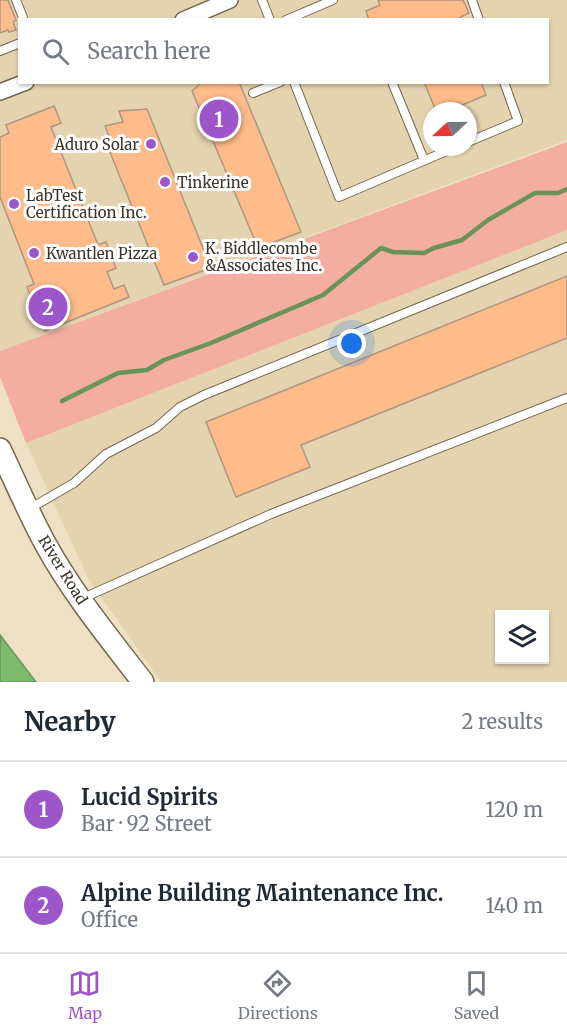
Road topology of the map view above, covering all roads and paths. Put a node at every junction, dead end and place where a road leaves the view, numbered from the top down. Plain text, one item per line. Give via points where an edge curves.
1 (16, 0) edge
2 (230, 0) edge
3 (262, 0) edge
4 (333, 0) edge
5 (472, 0) edge
6 (23, 18) edge
7 (188, 18) edge
8 (269, 18) edge
9 (291, 18) edge
10 (478, 18) edge
11 (18, 44) edge
12 (0, 51) edge
13 (21, 84) edge
14 (275, 84) edge
15 (297, 84) edge
16 (393, 84) edge
17 (505, 84) edge
18 (0, 92) edge
19 (253, 93) dead end
20 (477, 138) edge
21 (434, 156) edge
22 (424, 160) junction
23 (567, 247) edge
24 (567, 398) edge
25 (0, 449) edge
26 (28, 510) junction
27 (80, 599) junction
28 (143, 682) edge

1 - 6 lane
2 - 7 street
3 - 8 lane
4 - 9 lane
5 - 10 lane
11 - 12 lane
13 - 18 street
14 - 19 lane
15 - 22 lane via 339,196
16 - 22 lane
17 - 20 lane via 518,121
21 - 22 lane
23 - 26 lane via 204,395 180,407 156,428 106,454 74,483
24 - 27 lane via 271,514
25 - 26 main road, River Road
26 - 27 main road, River Road
27 - 28 main road, River Road

